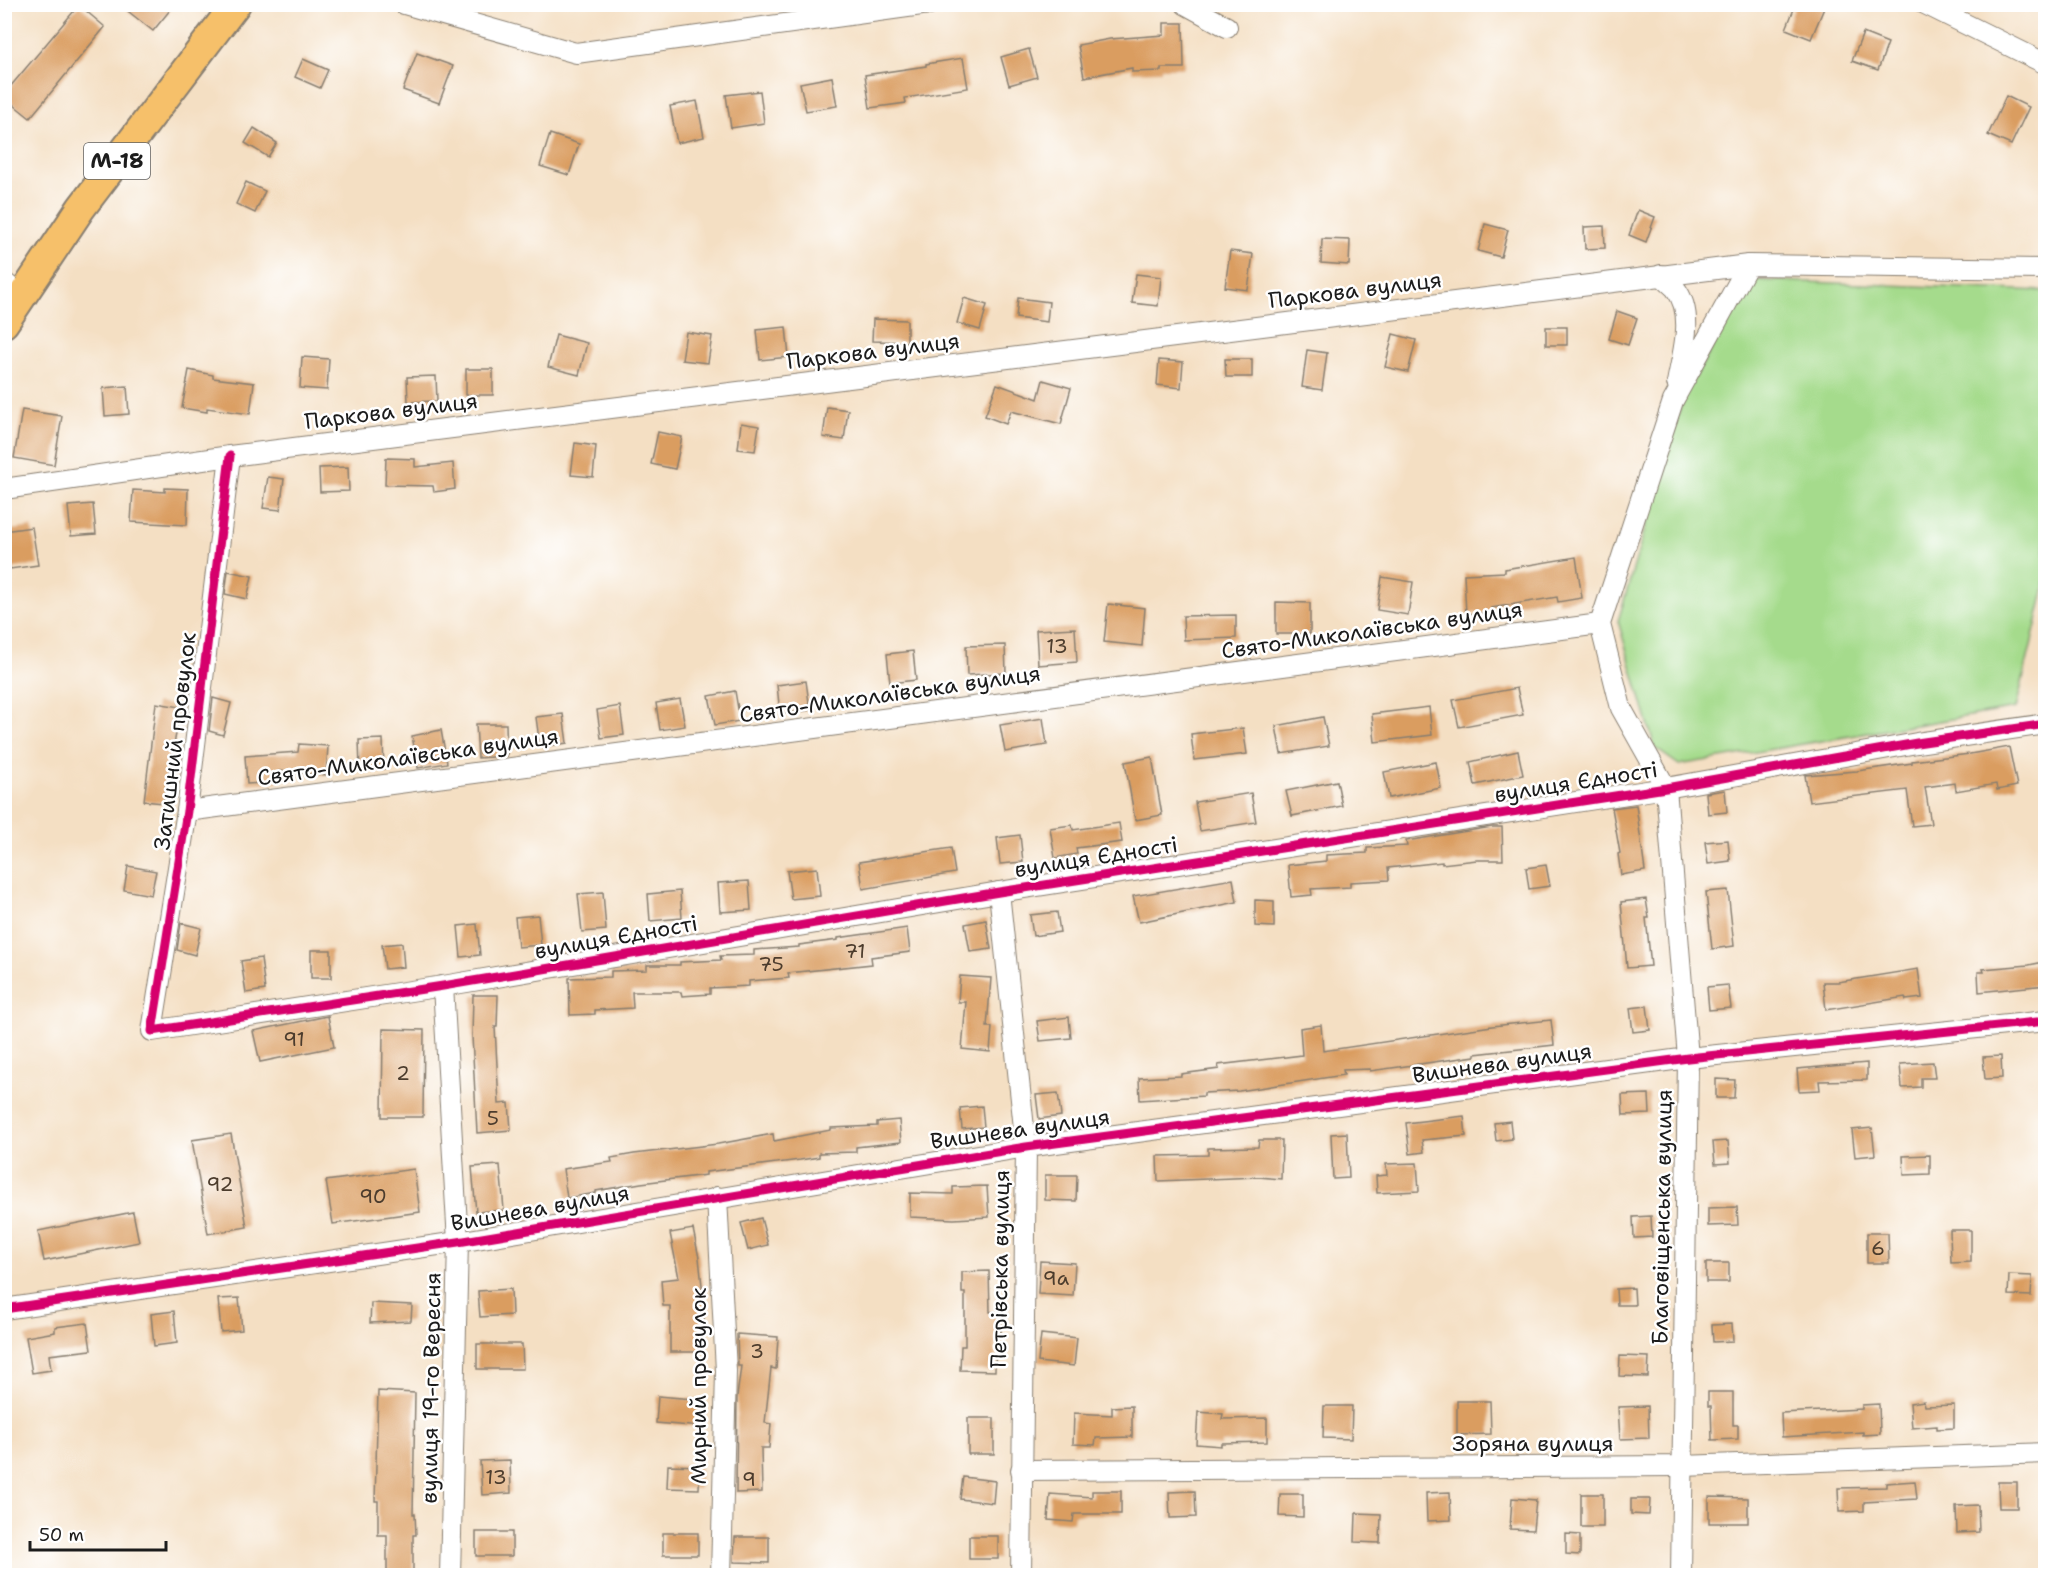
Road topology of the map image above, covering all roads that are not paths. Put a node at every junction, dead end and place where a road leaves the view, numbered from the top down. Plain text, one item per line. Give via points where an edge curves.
1 (236, 4) edge
2 (404, 4) edge
3 (929, 4) edge
4 (1185, 4) edge
5 (1925, 4) edge
6 (1227, 27) dead end
7 (2046, 64) edge
8 (1748, 264) junction
9 (2046, 269) edge
10 (1661, 275) junction
11 (13, 289) edge
12 (4, 323) edge
13 (1673, 401) junction
14 (230, 456) junction
15 (4, 489) edge
16 (1600, 624) junction
17 (2046, 724) edge
18 (1665, 788) junction
19 (186, 811) junction
20 (999, 892) junction
21 (443, 986) junction
22 (2046, 1021) edge
23 (152, 1030) joint
24 (1689, 1058) junction
25 (1026, 1147) junction
26 (717, 1197) junction
27 (458, 1242) junction
28 (4, 1309) edge
29 (2046, 1453) edge
30 (1682, 1466) junction
31 (1021, 1470) junction
32 (450, 1575) edge
33 (721, 1575) edge
34 (1022, 1575) edge
35 (1681, 1575) edge

1 - 11 highway, М-18 via 81,208
2 - 3 street via 576,53
4 - 6 street
5 - 7 street
8 - 9 street, Паркова вулиця
8 - 10 street, Паркова вулиця
8 - 13 street
10 - 13 street via 1676,289 1686,310 1686,335
10 - 14 street, Паркова вулиця
11 - 12 highway, М-18
13 - 16 street
14 - 15 street, Паркова вулиця
14 - 19 street, Затишний провулок
16 - 18 street via 1621,708
16 - 19 street, Свято-Миколаївська вулиця
17 - 18 street, вулиця Єдності
18 - 20 street, вулиця Єдності
18 - 24 street, Благовіщенська вулиця
19 - 23 street, Затишний провулок
20 - 21 street, вулиця Єдності
20 - 25 street, Петрівська вулиця
21 - 23 street, вулиця Єдності
21 - 27 street, вулиця 19-го Вересня
22 - 24 street, Вишнева вулиця
24 - 25 street, Вишнева вулиця
24 - 30 street, Благовіщенська вулиця
25 - 26 street, Вишнева вулиця
25 - 31 street, Петрівська вулиця
26 - 27 street, Вишнева вулиця
26 - 33 street, Мирний провулок via 726,1371
27 - 28 street, Вишнева вулиця
27 - 32 street, вулиця 19-го Вересня
29 - 30 street, Зоряна вулиця
30 - 31 street, Зоряна вулиця
30 - 35 street, Благовіщенська вулиця
31 - 34 street, Петрівська вулиця

